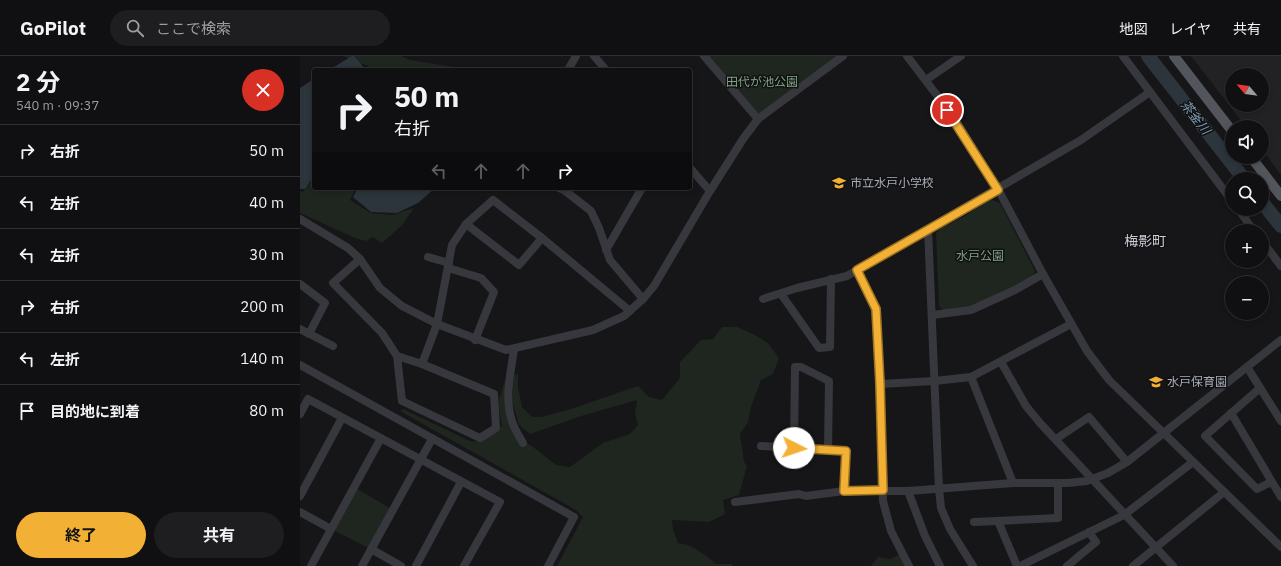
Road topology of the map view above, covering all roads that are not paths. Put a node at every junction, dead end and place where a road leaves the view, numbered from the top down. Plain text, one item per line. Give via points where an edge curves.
1 (576, 56) edge
2 (594, 56) edge
3 (704, 56) edge
4 (843, 56) edge
5 (907, 56) edge
6 (961, 56) edge
7 (1123, 56) edge
8 (1174, 56) edge
9 (569, 68) edge
10 (604, 68) edge
11 (926, 80) junction
12 (1150, 92) junction
13 (758, 119) junction
14 (1225, 123) edge
15 (1256, 164) edge
16 (692, 170) edge
17 (564, 190) edge
18 (641, 190) edge
19 (998, 190) junction
20 (710, 191) junction
21 (1225, 192) edge
22 (1281, 196) edge
23 (300, 219) edge
24 (466, 224) junction
25 (928, 229) junction
26 (542, 238) junction
27 (606, 250) junction
28 (1269, 250) edge
29 (428, 256) dead end
30 (360, 259) junction
31 (448, 266) junction
32 (1281, 266) edge
33 (857, 270) junction
34 (1043, 274) junction
35 (831, 279) junction
36 (300, 284) edge
37 (781, 294) junction
38 (643, 299) junction
39 (763, 299) dead end
40 (630, 311) junction
41 (932, 316) junction
42 (437, 324) junction
43 (1071, 324) junction
44 (300, 329) edge
45 (310, 334) junction
46 (475, 340) junction
47 (1281, 340) edge
48 (333, 346) dead end
49 (514, 349) junction
50 (398, 356) junction
51 (1001, 362) junction
52 (422, 364) junction
53 (300, 365) edge
54 (1247, 367) junction
55 (971, 377) junction
56 (934, 381) junction
57 (880, 384) junction
58 (1260, 388) junction
59 (300, 414) edge
60 (1231, 414) junction
61 (342, 418) junction
62 (1281, 421) edge
63 (1164, 433) junction
64 (381, 438) junction
65 (432, 439) junction
66 (1056, 439) junction
67 (523, 443) dead end
68 (761, 446) dead end
69 (794, 448) junction
70 (828, 450) junction
71 (421, 460) junction
72 (1127, 462) junction
73 (1193, 462) junction
74 (1091, 478) junction
75 (461, 482) junction
76 (1271, 482) junction
77 (1058, 483) junction
78 (1012, 484) junction
79 (939, 489) junction
80 (883, 490) junction
81 (844, 491) junction
82 (908, 491) junction
83 (1224, 492) junction
84 (300, 496) edge
85 (1281, 497) edge
86 (736, 502) dead end
87 (300, 512) edge
88 (1124, 515) junction
89 (998, 521) junction
90 (974, 522) dead end
91 (331, 529) junction
92 (1089, 532) junction
93 (1155, 547) junction
94 (1281, 547) edge
95 (371, 549) junction
96 (311, 566) edge
97 (362, 566) edge
98 (400, 566) edge
99 (416, 566) edge
100 (464, 566) edge
101 (548, 566) edge
102 (909, 566) edge
103 (940, 566) edge
104 (973, 566) edge
105 (1018, 566) edge
106 (1067, 566) edge
107 (1133, 566) edge
108 (1173, 566) edge

1 - 9 street
2 - 10 street
3 - 13 street
4 - 13 street
5 - 11 street
6 - 11 street
7 - 12 street
8 - 14 main road
11 - 19 street via 955,119
12 - 19 street via 1081,140
12 - 21 street
13 - 20 street
15 - 22 main road
16 - 20 street
17 - 27 street via 591,210
18 - 27 street
19 - 25 street
19 - 34 street
20 - 38 street via 654,286
23 - 30 street via 348,248
24 - 26 street via 493,200
24 - 26 street via 519,265
24 - 31 street via 452,245
25 - 33 street
25 - 41 street
26 - 40 street
27 - 38 street via 610,260
28 - 32 street
29 - 31 street
30 - 42 street via 380,288 402,306
30 - 50 street via 333,283 382,333
31 - 42 street
31 - 46 street via 481,278 494,292
33 - 35 street via 847,276
33 - 57 street via 876,309
34 - 41 street via 971,310
34 - 43 street
35 - 37 street
35 - 37 street via 830,346 819,348
36 - 45 street via 326,303
37 - 39 street
38 - 40 street
40 - 49 street via 593,330
41 - 56 street
42 - 46 street
42 - 52 street
43 - 51 street
43 - 63 street via 1109,380
44 - 45 street
45 - 48 street
46 - 49 street via 506,350
47 - 54 street
49 - 67 street via 508,407
50 - 52 street
50 - 52 street via 402,401 480,438 496,428 494,394
51 - 55 street
51 - 66 street via 1026,406
53 - 65 street
54 - 58 street
54 - 63 street
55 - 56 street
55 - 78 street
56 - 57 street
56 - 79 street
57 - 80 street
58 - 60 street
58 - 62 street
59 - 61 street via 308,399
60 - 76 street
60 - 76 street via 1204,436 1257,489
61 - 64 street
61 - 84 street
63 - 72 street
63 - 73 street
64 - 71 street
64 - 91 street
65 - 71 street
65 - 101 street via 574,517
66 - 72 street via 1089,416
66 - 74 street
68 - 69 street
69 - 70 street
69 - 70 street via 795,367 801,367 829,381
70 - 81 street via 846,451
71 - 75 street
71 - 95 street
72 - 74 street via 1108,473
73 - 83 street
73 - 88 street
74 - 77 street via 1086,481
74 - 88 street
75 - 99 street
75 - 100 street via 500,502
76 - 85 street
77 - 78 street
77 - 89 street via 1058,518
78 - 79 street
79 - 82 street
79 - 104 street via 941,508 950,529
80 - 81 street
80 - 82 street
80 - 102 street via 883,501 891,531
81 - 86 street
82 - 103 street via 925,536
83 - 93 street
83 - 94 street
87 - 91 street
88 - 92 street
88 - 93 street
89 - 90 street
89 - 105 street
91 - 96 street
92 - 105 street
92 - 106 street via 1096,542
93 - 107 street
93 - 108 street
95 - 97 street
95 - 98 street

